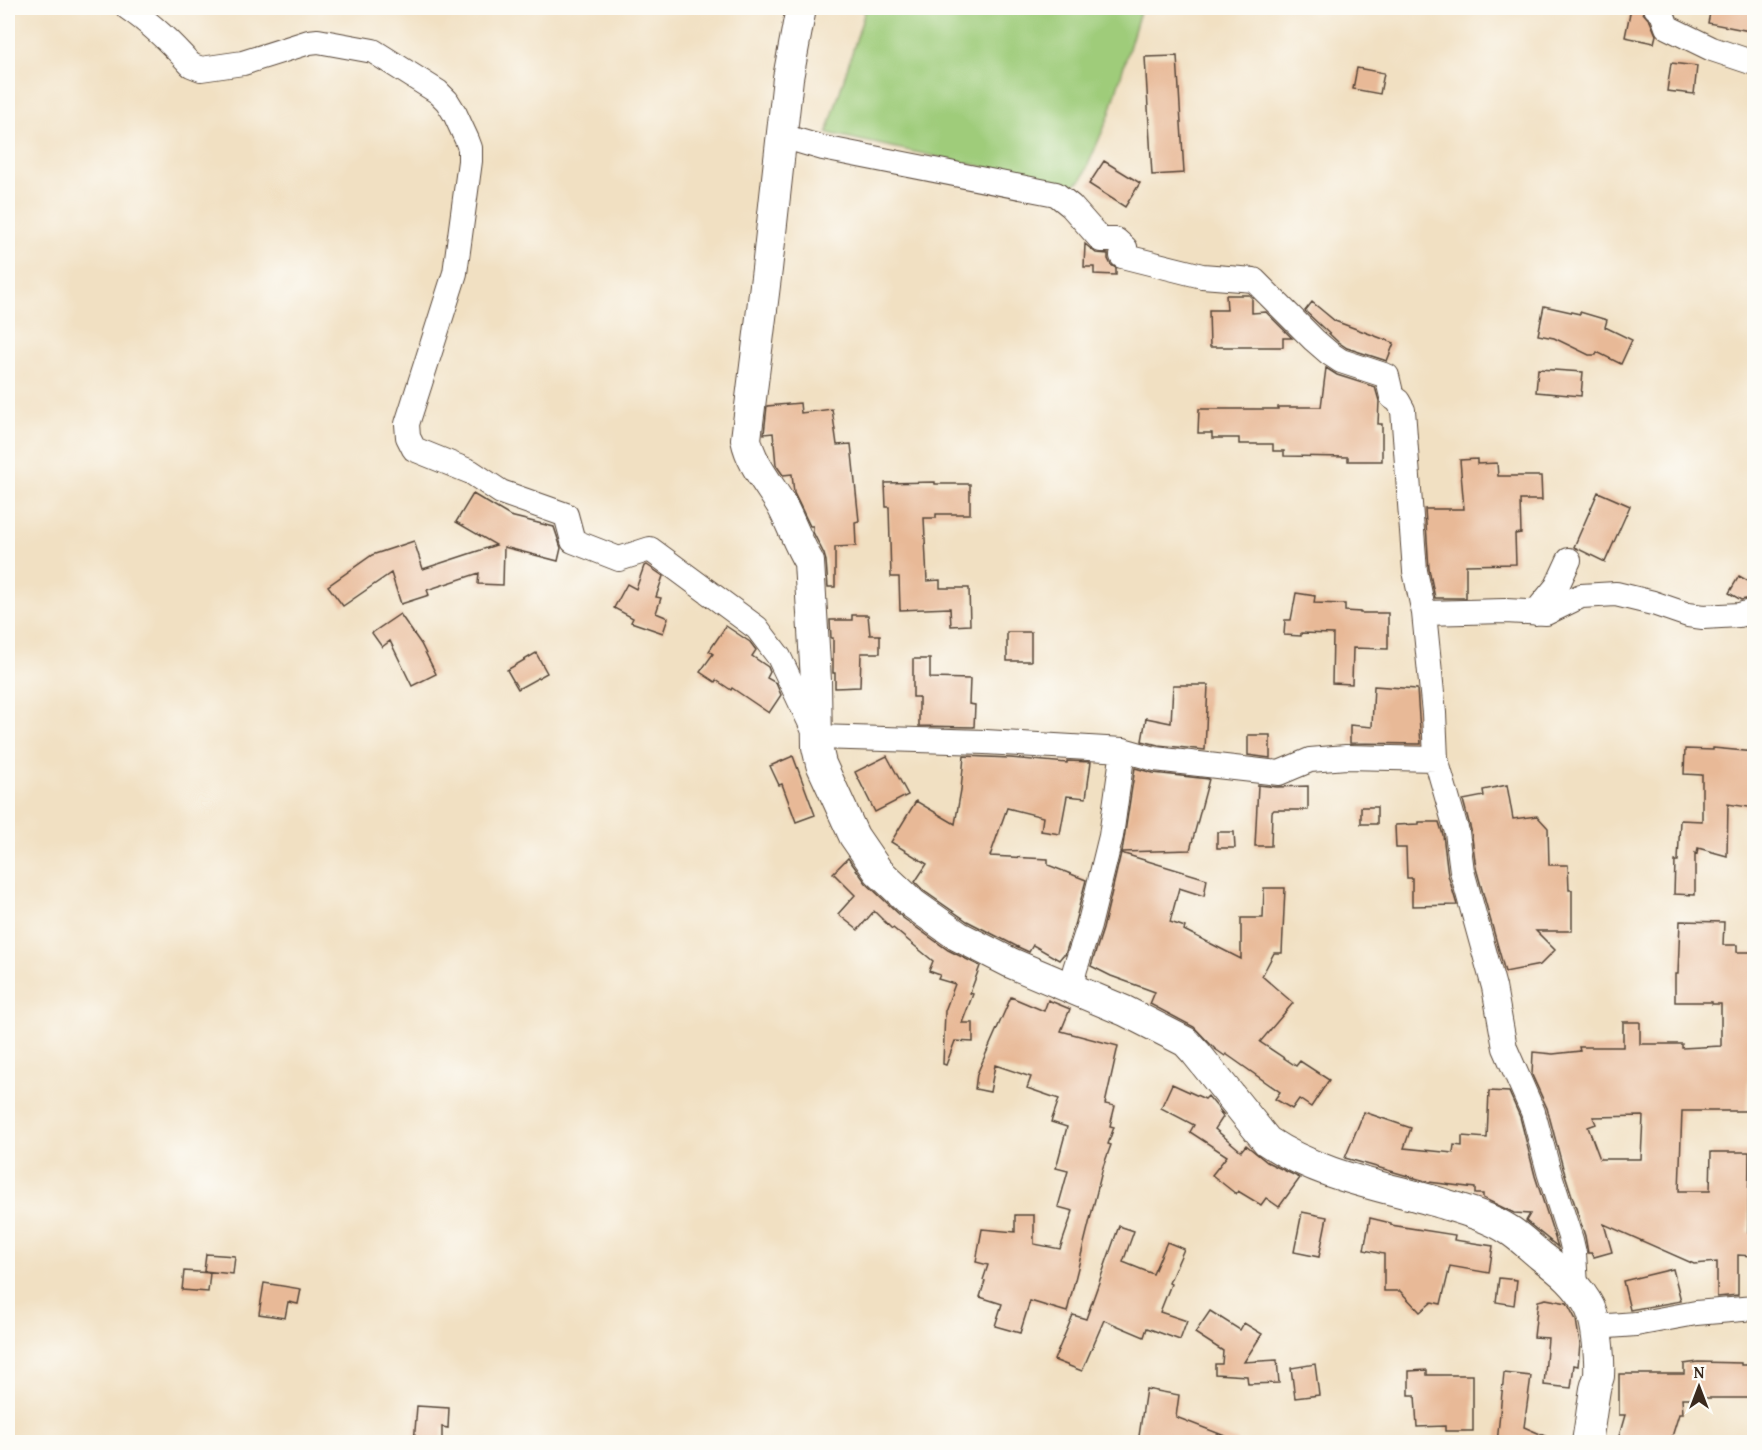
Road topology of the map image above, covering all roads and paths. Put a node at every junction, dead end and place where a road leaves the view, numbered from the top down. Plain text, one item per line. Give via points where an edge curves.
1 (129, 8) edge
2 (801, 8) edge
3 (1656, 8) edge
4 (1755, 63) edge
5 (782, 136) junction
6 (1569, 560) dead end
7 (1755, 611) edge
8 (1424, 613) junction
9 (1535, 613) junction
10 (817, 737) junction
11 (1123, 750) junction
12 (1436, 759) junction
13 (1071, 988) junction
14 (1576, 1286) junction
15 (1755, 1308) edge
16 (1595, 1327) junction
17 (1587, 1443) edge

1 - 10 street via 162,33 196,68 237,65 318,41 379,53 447,101 467,140 470,161 455,273 407,424 414,449 471,472 501,492 566,515 573,541 619,559 650,549 757,628 779,657
2 - 5 street
3 - 4 street via 1666,27 1712,49
5 - 8 street via 823,148 1056,194 1101,240 1116,240 1125,248 1122,256 1202,276 1254,280 1329,353 1341,361 1387,376 1392,397 1403,410 1414,571
5 - 10 street via 746,439 752,459 809,562
6 - 9 street via 1557,586
7 - 9 street via 1703,617 1616,594 1581,596 1546,613
8 - 9 street
8 - 12 street
10 - 11 street
10 - 13 street via 821,764 854,836 878,871 913,904 958,936
11 - 12 street via 1155,759 1279,773 1310,760
11 - 13 street via 1111,836
12 - 14 street via 1457,832 1462,871 1494,987 1505,1048 1533,1112 1573,1247
13 - 14 street via 1186,1042 1267,1141 1281,1150 1339,1175 1484,1218 1508,1230
14 - 16 street via 1590,1309
15 - 16 street
16 - 17 street via 1599,1377

